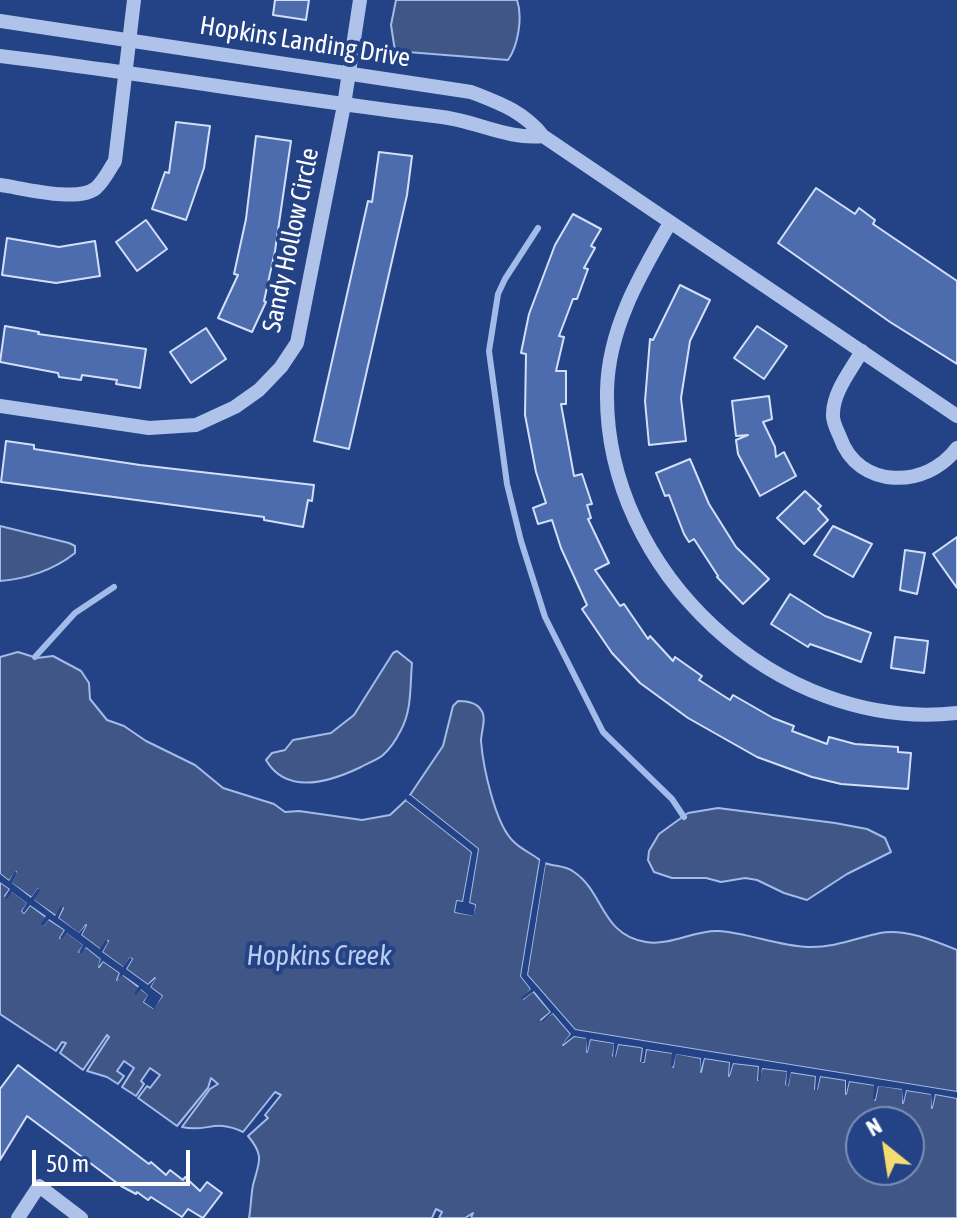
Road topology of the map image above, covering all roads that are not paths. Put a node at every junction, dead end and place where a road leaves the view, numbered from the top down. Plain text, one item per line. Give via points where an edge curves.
1 (134, 0) edge
2 (360, 0) edge
3 (0, 21) edge
4 (128, 40) junction
5 (0, 56) edge
6 (126, 71) junction
7 (348, 72) junction
8 (344, 105) junction
9 (543, 136) junction
10 (0, 185) edge
11 (670, 223) junction
12 (862, 351) junction
13 (0, 406) edge
14 (957, 416) edge
15 (957, 448) edge
16 (957, 713) edge
17 (18, 1218) edge
18 (81, 1218) edge

1 - 4 street
2 - 7 street, Sandy Hollow Circle
3 - 4 street, Hopkins Landing Drive
4 - 6 street
4 - 7 street, Hopkins Landing Drive
5 - 6 street, Hopkins Landing Drive
6 - 8 street, Hopkins Landing Drive
6 - 10 street via 115,161 94,190 73,195
7 - 8 street, Sandy Hollow Circle
7 - 9 street, Hopkins Landing Drive via 471,92 530,120
8 - 9 street, Hopkins Landing Drive via 455,119 524,138
8 - 13 street, Sandy Hollow Circle via 297,343 259,390 196,425 149,428
9 - 11 street, Hopkins Landing Drive
11 - 12 street, Hopkins Landing Drive
11 - 16 street via 629,299 613,344 607,389 609,438 641,535 703,616 737,648 783,677 824,697 878,710
12 - 14 street, Hopkins Landing Drive
12 - 15 street via 836,397 832,416 843,445 862,468 900,480 920,476
17 - 18 street via 39,1186

